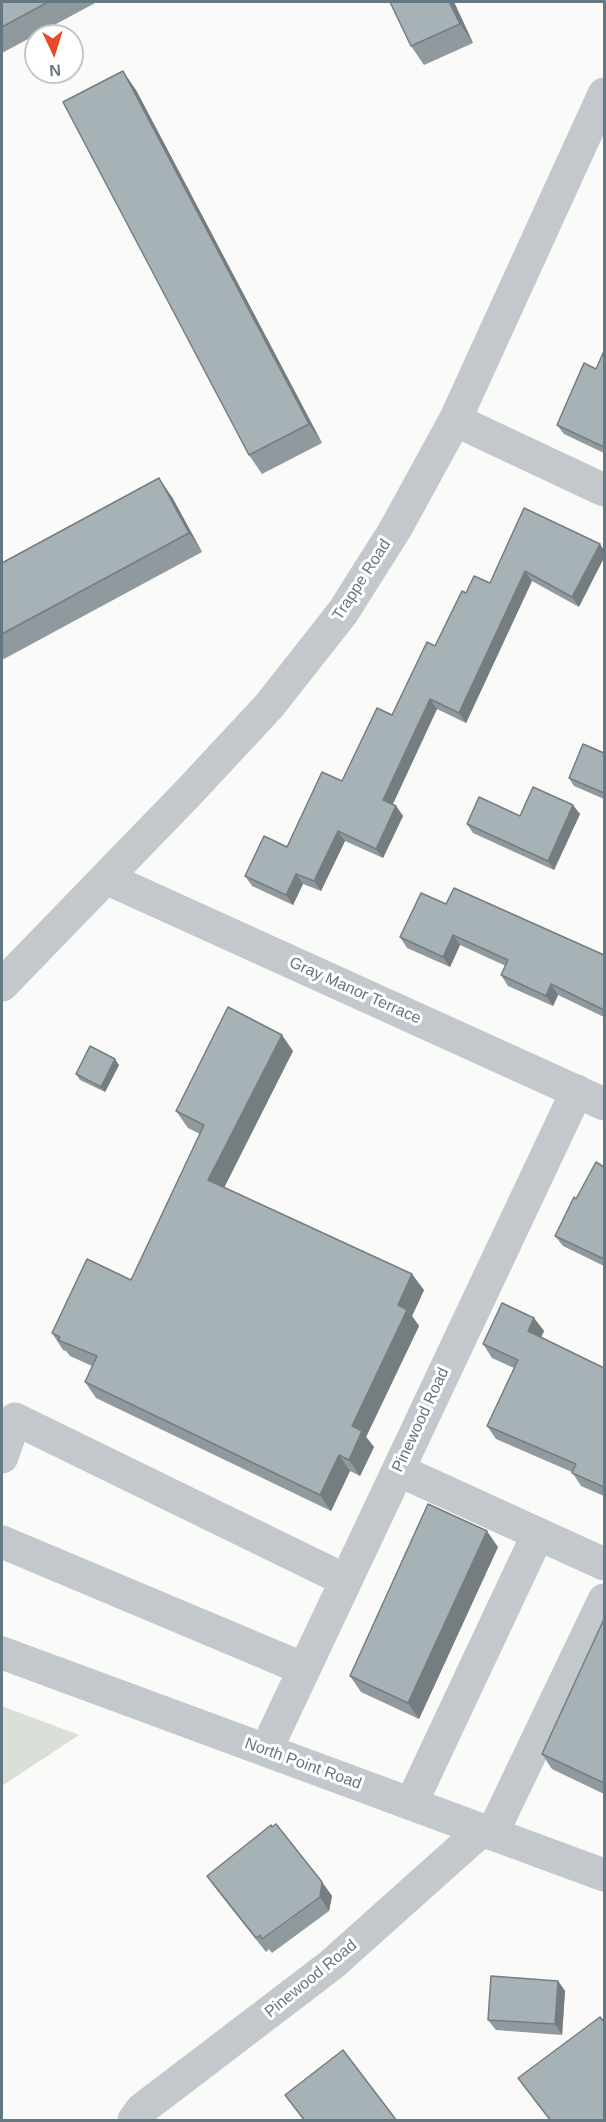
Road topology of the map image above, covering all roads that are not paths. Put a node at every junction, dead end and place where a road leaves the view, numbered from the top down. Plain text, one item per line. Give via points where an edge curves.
1 (604, 94) edge
2 (455, 420) junction
3 (604, 490) edge
4 (106, 878) junction
5 (2, 985) edge
6 (591, 1097) edge
7 (2, 1457) edge
8 (398, 1470) junction
9 (538, 1534) junction
10 (2, 1542) edge
11 (604, 1564) edge
12 (345, 1580) junction
13 (604, 1600) edge
14 (2, 1653) edge
15 (304, 1669) junction
16 (266, 1750) junction
17 (411, 1804) junction
18 (487, 1832) junction
19 (604, 1875) edge
20 (134, 2121) edge

1 - 2 street, Trappe Road
2 - 3 street
2 - 4 street, Trappe Road via 396,528 343,612 269,705
4 - 5 street, Trappe Road
4 - 6 street, Gray Manor Terrace
6 - 8 street, Pinewood Road
7 - 12 street via 15,1419
8 - 9 street
8 - 12 street, Pinewood Road
9 - 11 street
9 - 17 street
10 - 15 street
12 - 15 street, Pinewood Road
13 - 18 street
14 - 16 street, North Point Road
15 - 16 street, Pinewood Road
16 - 17 street, North Point Road
17 - 18 street, North Point Road
18 - 19 street, North Point Road
18 - 20 street, Pinewood Road via 331,1965 142,2109

